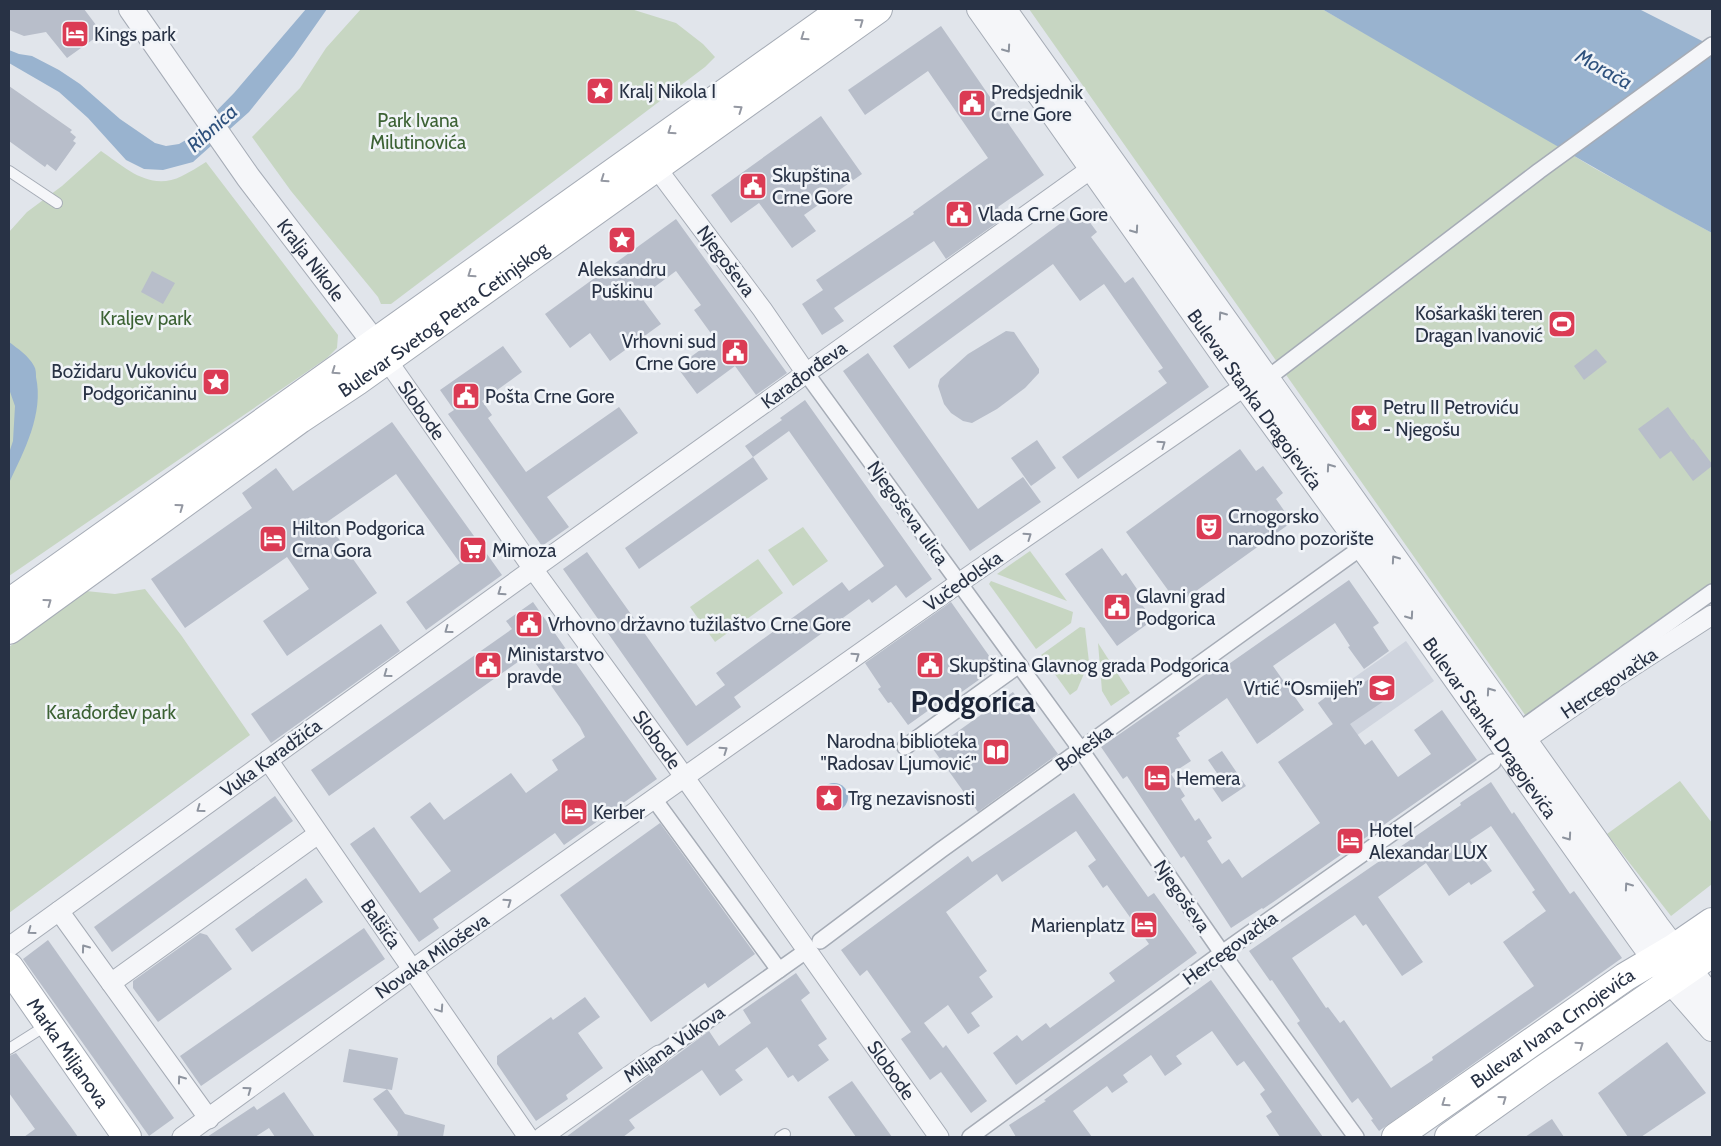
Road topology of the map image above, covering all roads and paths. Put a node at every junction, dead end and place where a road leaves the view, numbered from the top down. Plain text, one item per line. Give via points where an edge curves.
1 (131, 9) edge
2 (843, 9) edge
3 (878, 9) edge
4 (979, 9) edge
5 (1004, 9) edge
6 (1712, 45) edge
7 (650, 159) junction
8 (1092, 168) junction
9 (9, 171) edge
10 (57, 203) dead end
11 (381, 351) junction
12 (1278, 371) dead end
13 (806, 373) junction
14 (1244, 386) junction
15 (1370, 541) junction
16 (533, 569) junction
17 (959, 583) junction
18 (1712, 592) edge
19 (9, 603) edge
20 (1711, 618) edge
21 (9, 630) edge
22 (1019, 665) junction
23 (1513, 744) junction
24 (905, 747) dead end
25 (1081, 750) junction
26 (268, 760) junction
27 (684, 778) junction
28 (654, 799) junction
29 (318, 834) junction
30 (59, 911) junction
31 (1712, 922) edge
32 (813, 946) junction
33 (9, 947) edge
34 (1222, 953) junction
35 (1712, 953) edge
36 (1672, 965) junction
37 (9, 967) edge
38 (413, 969) junction
39 (779, 970) junction
40 (111, 983) junction
41 (1712, 999) edge
42 (48, 1024) junction
43 (1712, 1029) edge
44 (9, 1049) edge
45 (659, 1055) joint
46 (209, 1119) junction
47 (127, 1137) edge
48 (182, 1137) edge
49 (528, 1137) edge
50 (542, 1137) edge
51 (939, 1137) edge
52 (970, 1137) edge
53 (1356, 1137) edge
54 (1396, 1137) edge
55 (1449, 1137) edge

1 - 11 street, Kralja Nikole via 248,177
2 -> 7 main road, Bulevar Svetog Petra Cetinjskog
7 -> 3 main road, Bulevar Svetog Petra Cetinjskog
4 -> 8 street, Bulevar Stanka Dragojevića
5 - 8 street, Bulevar Stanka Dragojevića
6 - 12 street
7 - 11 main road, Bulevar Svetog Petra Cetinjskog
7 - 13 street, Njegoševa
8 - 13 street, Karađorđeva
8 -> 14 street, Bulevar Stanka Dragojevića
15 -> 8 street, Bulevar Stanka Dragojevića
9 - 10 lane
11 - 16 street, Slobode
11 -> 19 main road, Bulevar Svetog Petra Cetinjskog
21 -> 11 main road, Bulevar Svetog Petra Cetinjskog via 300,419
13 - 16 street, Karađorđeva
13 - 17 street, Njegoševa ulica
14 - 15 street, Bulevar Stanka Dragojevića
17 -> 14 street, Vučedolska
15 - 23 street, Bulevar Stanka Dragojevića
15 - 25 street, Bokeška
16 -> 26 street, Vuka Karadžića
16 - 27 street, Slobode
17 - 22 street, Njegoševa ulica
27 -> 17 street, Vučedolska
18 - 23 street
20 - 23 street, Hercegovačka
22 - 24 street
22 - 25 street, Njegoševa ulica
23 - 34 street, Hercegovačka
23 - 36 street, Bulevar Stanka Dragojevića
25 - 32 street, Bokeška
25 - 34 street, Njegoševa
26 - 29 street, Balšića
26 -> 30 street, Vuka Karadžića
27 - 28 street, Novaka Miloševa
27 - 32 street, Slobode
38 -> 28 street, Novaka Miloševa
28 - 39 street
29 - 38 street, Balšića
29 - 40 street
30 -> 33 street, Vuka Karadžića
40 -> 30 street
31 - 36 main road, Bulevar Ivana Crnojevića
32 - 39 street, Miljana Vukova
32 - 51 street, Slobode
34 - 52 street, Hercegovačka
34 - 53 street, Njegoševa
35 - 36 main road, Bulevar Ivana Crnojevića
36 - 41 street
36 - 43 street
36 -> 54 main road, Bulevar Ivana Crnojevića via 1625,977
55 -> 36 main road, Bulevar Ivana Crnojevića
37 - 42 main road, Marka Miljanova
46 -> 38 street, Novaka Miloševa
38 -> 49 street, Balšića
39 - 45 street, Miljana Vukova
46 -> 40 street
42 - 44 lane
42 - 47 main road, Marka Miljanova
45 - 50 street, Miljana Vukova
46 - 48 street, Novaka Miloševa

